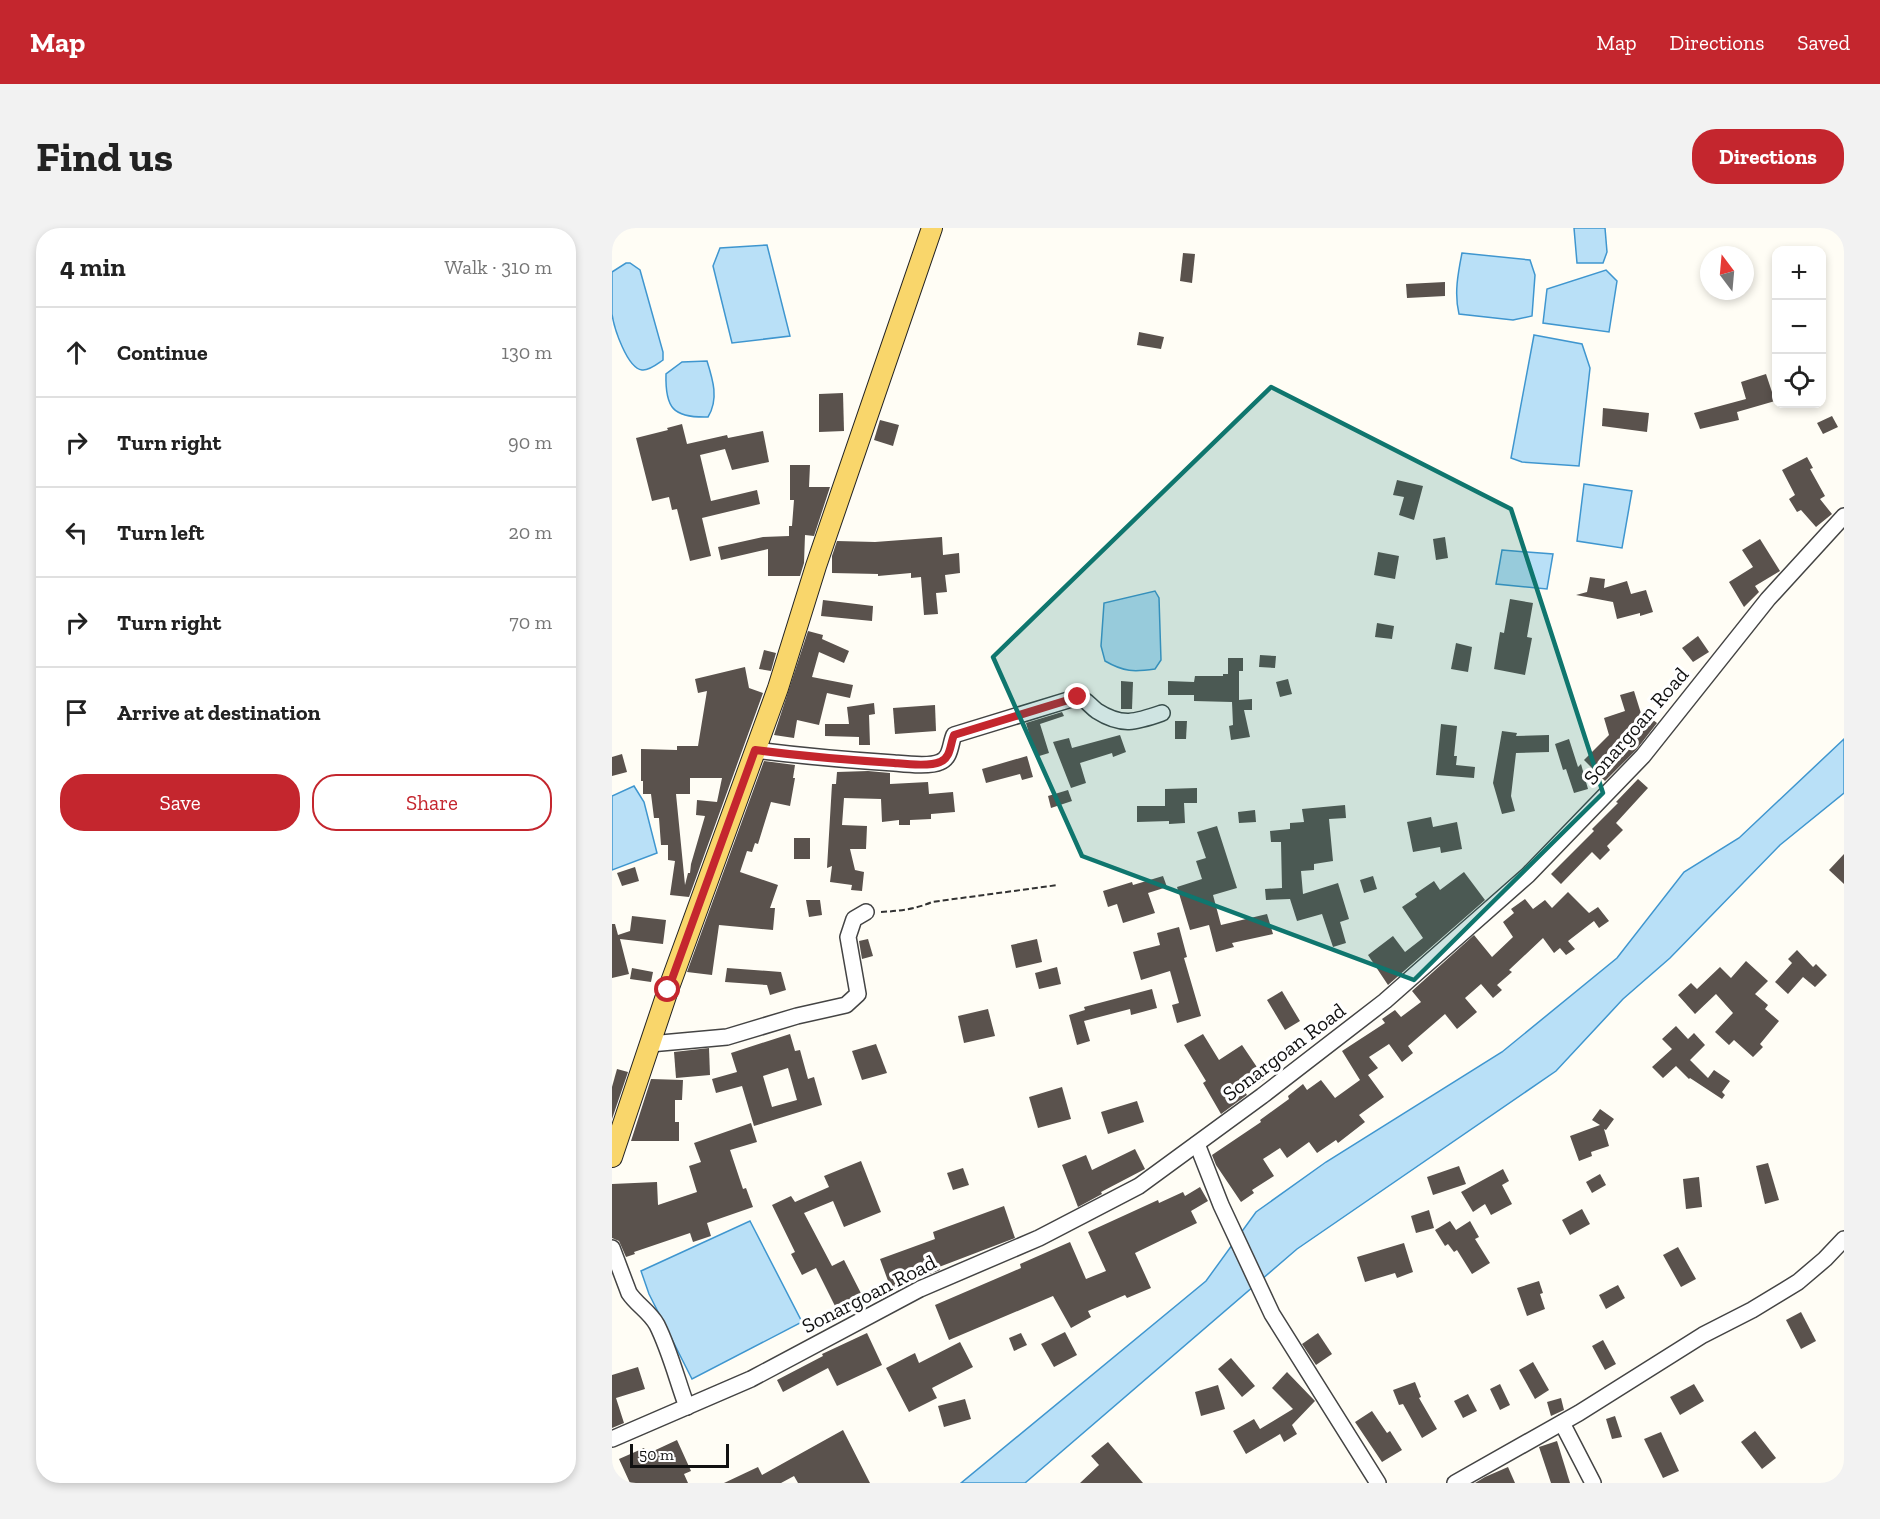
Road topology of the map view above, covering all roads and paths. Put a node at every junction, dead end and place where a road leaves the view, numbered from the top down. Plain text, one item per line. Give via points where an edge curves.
1 (932, 228) edge
2 (1844, 516) edge
3 (1162, 713) dead end
4 (755, 750) junction
5 (1058, 885) dead end
6 (866, 912) joint
7 (650, 1044) junction
8 (1197, 1144) junction
9 (612, 1156) edge
10 (1844, 1239) edge
11 (612, 1248) edge
12 (687, 1407) junction
13 (1562, 1423) junction
14 (612, 1439) edge
15 (1378, 1483) edge
16 (1455, 1483) edge
17 (1593, 1483) edge

1 - 4 main road
2 - 8 street, Sonargoan Road via 1768,599 1643,756 1528,875 1385,1001
3 - 4 street via 1126,723 1104,715 1078,697 954,735 946,758 929,764 826,759
4 - 7 main road
5 - 6 path via 932,902 899,911
6 - 7 street via 854,919 848,937 858,994 846,1005 727,1037
7 - 9 main road
8 - 12 street, Sonargoan Road via 1139,1186 1049,1233 920,1289 751,1379
8 - 15 street via 1272,1314
10 - 13 street via 1798,1282 1703,1335
11 - 12 street via 629,1293 657,1326
12 - 14 street, Sonargoan Road
13 - 16 street
13 - 17 street

